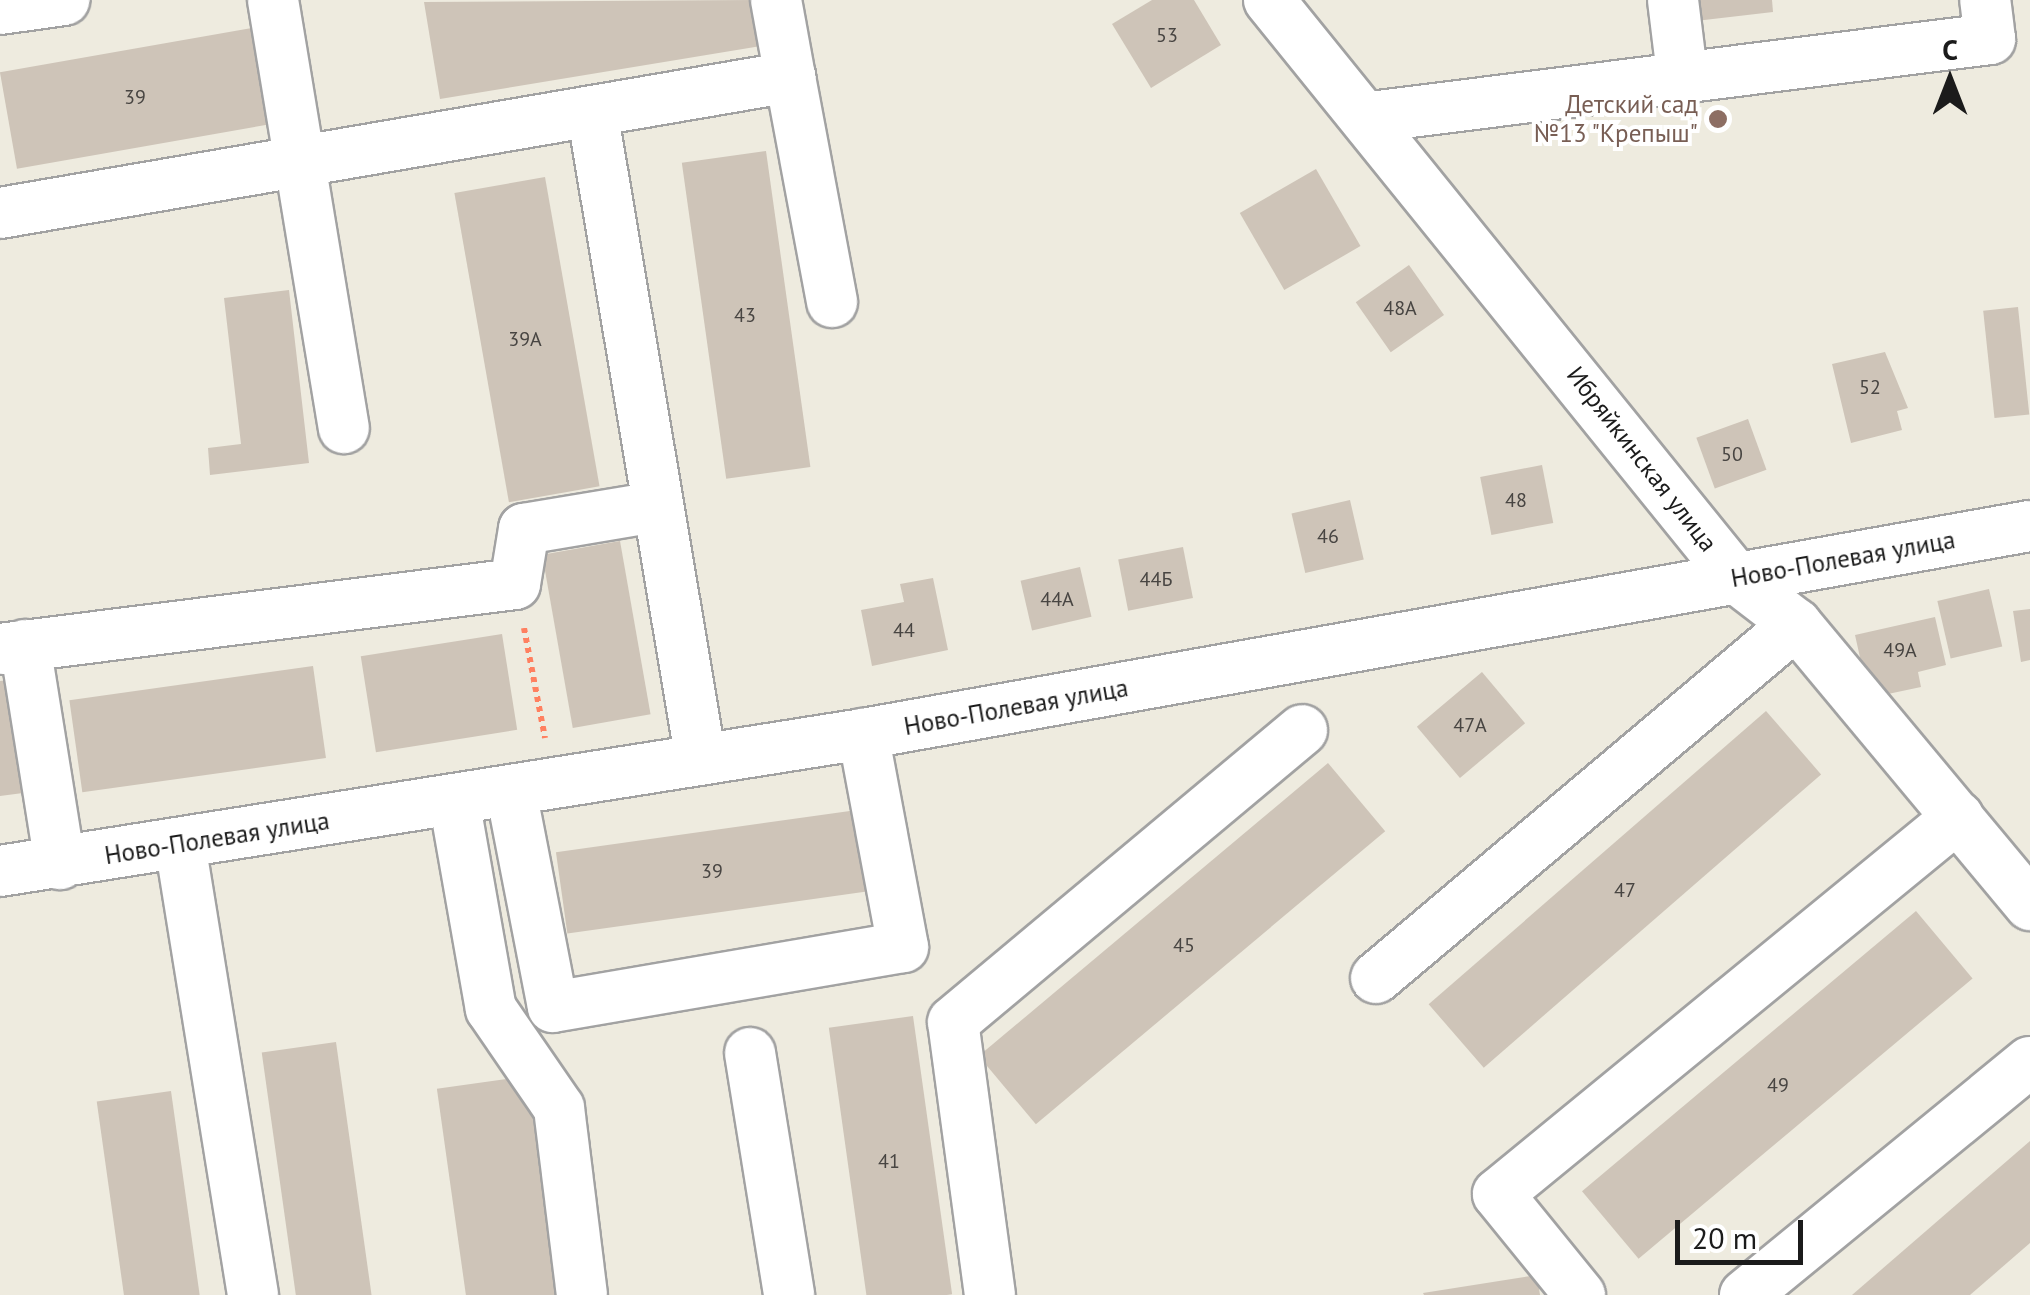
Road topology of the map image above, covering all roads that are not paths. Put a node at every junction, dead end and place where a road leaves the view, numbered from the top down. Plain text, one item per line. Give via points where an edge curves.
1 (64, 0) edge
2 (273, 0) edge
3 (776, 0) edge
4 (1269, 0) edge
5 (1673, 0) edge
6 (1985, 0) edge
7 (0, 9) edge
8 (790, 77) junction
9 (1683, 81) junction
10 (592, 111) junction
11 (1371, 117) junction
12 (301, 162) junction
13 (0, 213) edge
14 (832, 302) dead end
15 (344, 428) dead end
16 (656, 506) junction
17 (2030, 526) edge
18 (1736, 578) junction
19 (1796, 624) junction
20 (13, 647) edge
21 (1302, 730) dead end
22 (864, 734) junction
23 (701, 760) junction
24 (532, 788) junction
25 (454, 800) junction
26 (1958, 818) junction
27 (180, 844) junction
28 (60, 864) junction
29 (0, 871) edge
30 (2030, 905) edge
31 (1376, 978) dead end
32 (750, 1053) dead end
33 (2030, 1062) edge
34 (253, 1295) edge
35 (582, 1295) edge
36 (788, 1295) edge
37 (990, 1295) edge
38 (1580, 1295) edge
39 (1745, 1295) edge

1 - 7 street
2 - 12 street
3 - 8 street
4 - 11 street, Ибряйкинская улица
5 - 9 street
6 - 9 street via 1990,38
8 - 10 street
8 - 14 street
9 - 11 street
10 - 12 street
10 - 16 street
11 - 18 street, Ибряйкинская улица
12 - 13 street
12 - 15 street
16 - 20 street via 524,529 515,584
16 - 23 street
17 - 18 street, Ново-Полевая улица
18 - 19 street, Ибряйкинская улица
18 - 22 street, Ново-Полевая улица
19 - 26 street, Ибряйкинская улица
19 - 31 street
20 - 28 street
21 - 37 street via 953,1022
22 - 23 street, Ново-Полевая улица
22 - 24 street via 903,947 553,1006
23 - 24 street, Ново-Полевая улица
24 - 25 street, Ново-Полевая улица
25 - 27 street, Ново-Полевая улица
25 - 35 street via 491,1009 559,1108
26 - 30 street, Ибряйкинская улица
26 - 38 street via 1498,1194
27 - 28 street, Ново-Полевая улица
27 - 34 street
28 - 29 street, Ново-Полевая улица
32 - 36 street
33 - 39 street

